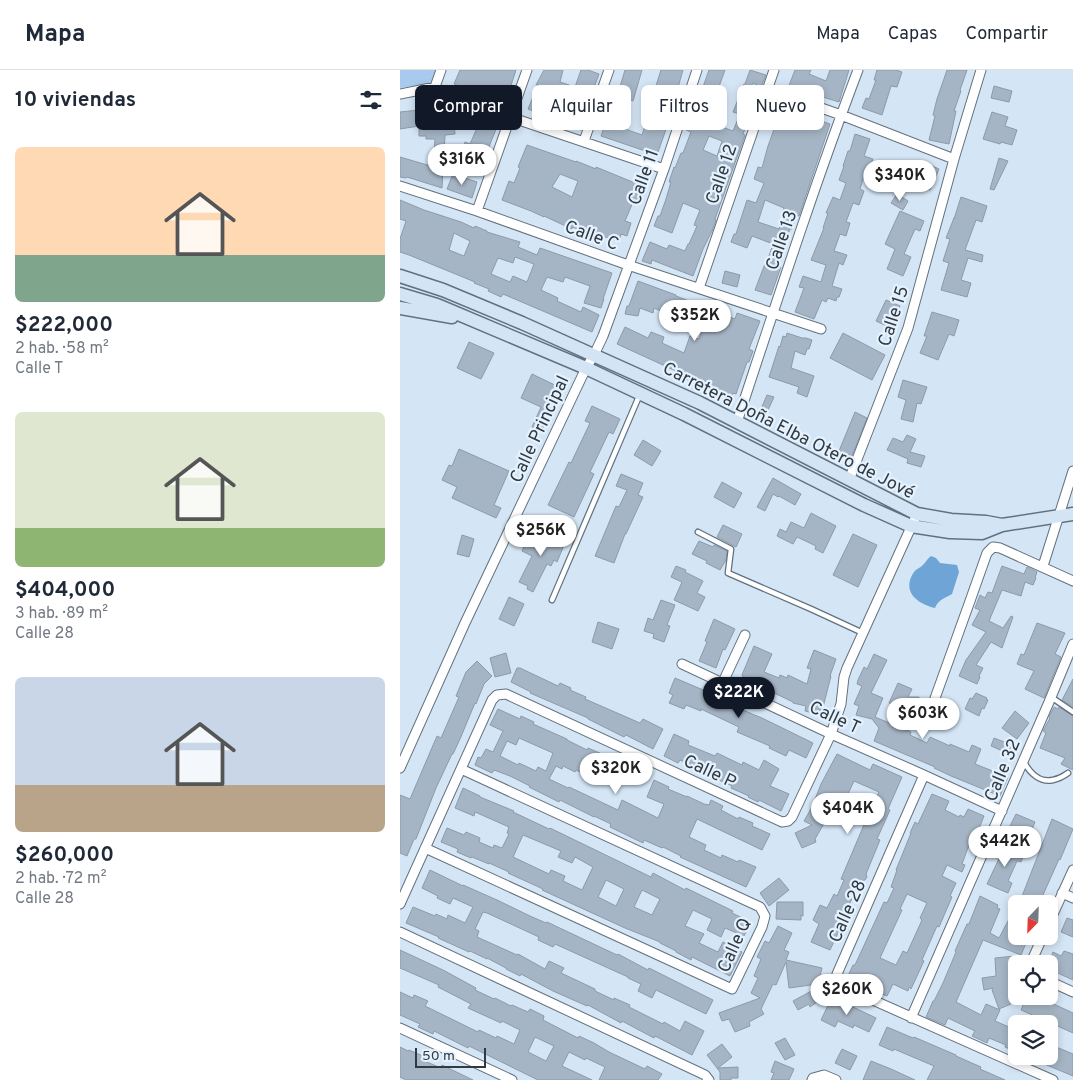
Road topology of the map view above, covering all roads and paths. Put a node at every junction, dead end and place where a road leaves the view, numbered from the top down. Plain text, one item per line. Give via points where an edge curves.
1 (442, 70) edge
2 (527, 70) edge
3 (609, 70) edge
4 (697, 70) edge
5 (774, 70) edge
6 (858, 70) edge
7 (981, 70) edge
8 (522, 85) edge
9 (769, 85) edge
10 (400, 94) edge
11 (824, 109) edge
12 (841, 115) junction
13 (522, 121) edge
14 (505, 130) edge
15 (754, 130) edge
16 (584, 142) junction
17 (954, 159) junction
18 (664, 169) junction
19 (400, 186) edge
20 (476, 211) junction
21 (628, 265) junction
22 (400, 276) edge
23 (699, 288) junction
24 (400, 294) edge
25 (400, 308) edge
26 (773, 313) junction
27 (468, 318) junction
28 (821, 330) dead end
29 (594, 355) junction
30 (586, 368) junction
31 (640, 393) junction
32 (737, 422) junction
33 (1073, 471) edge
34 (849, 480) junction
35 (917, 514) junction
36 (1073, 514) edge
37 (1058, 517) junction
38 (1002, 525) junction
39 (911, 526) junction
40 (698, 532) dead end
41 (1043, 566) junction
42 (1073, 581) edge
43 (552, 600) dead end
44 (863, 633) junction
45 (745, 635) dead end
46 (1072, 646) edge
47 (682, 664) dead end
48 (723, 682) junction
49 (1051, 697) junction
50 (934, 701) dead end
51 (1073, 712) edge
52 (831, 734) junction
53 (1024, 761) junction
54 (400, 768) edge
55 (461, 768) junction
56 (1068, 773) dead end
57 (924, 775) junction
58 (1002, 811) junction
59 (425, 848) junction
60 (1073, 870) edge
61 (1062, 893) junction
62 (1073, 898) edge
63 (1058, 902) edge
64 (400, 904) edge
65 (400, 932) edge
66 (1058, 985) edge
67 (1073, 992) edge
68 (912, 1018) junction
69 (400, 1028) edge
70 (512, 1080) edge
71 (709, 1080) edge
72 (812, 1080) edge
73 (836, 1080) edge
74 (1053, 1080) edge

1 - 10 street via 435,87
2 - 8 street
3 - 16 street
4 - 18 street, Calle 11
5 - 9 street, Calle 12
6 - 12 street, Calle 13
7 - 17 street, Calle 15
11 - 12 street
12 - 17 street
12 - 26 street, Calle 13
13 - 16 street
14 - 20 street
15 - 23 street, Calle 12
16 - 18 street
17 - 34 street, Calle 15 via 908,328
18 - 21 street, Calle 11
19 - 20 street, Calle C
20 - 21 street, Calle C
21 - 23 street, Calle C
21 - 29 street, Calle Principal
22 - 29 street, Carretera Doña Elba Otero de Jové via 443,290
23 - 26 street, Calle C
24 - 27 street, Carretera Doña Elba Otero de Jové
25 - 27 street
26 - 28 street, Calle C
26 - 32 street, Calle 13
27 - 30 street, Carretera Doña Elba Otero de Jové
29 - 30 street, Calle Principal
29 - 32 street, Carretera Doña Elba Otero de Jové
30 - 31 street, Carretera Doña Elba Otero de Jové
30 - 54 street, Calle Principal
31 - 39 street, Carretera Doña Elba Otero de Jové via 864,506
31 - 43 lane
32 - 34 street, Carretera Doña Elba Otero de Jové
33 - 37 street
34 - 35 street, Carretera Doña Elba Otero de Jové
35 - 38 street, Carretera Doña Elba Otero de Jové
35 - 39 street, Calle P
36 - 37 street, Carretera Doña Elba Otero de Jové
37 - 38 street, Carretera Doña Elba Otero de Jové
37 - 41 street
38 - 39 street, Carretera Doña Elba Otero de Jové via 982,533
39 - 44 street, Calle P
40 - 44 lane via 731,549 728,573
41 - 42 street
41 - 50 street via 1000,548 993,547 987,553
44 - 52 street, Calle P via 844,677 841,704
45 - 48 street
46 - 49 street, Calle 32
47 - 48 street, Calle T
48 - 52 street, Calle T
49 - 51 lane
49 - 53 street, Calle 32
52 - 55 street, Calle P via 792,817 782,822 506,694 497,695 492,700
52 - 57 street, Calle T
53 - 56 lane via 1036,777 1045,780 1055,780
53 - 58 street, Calle 32
55 - 59 street, Calle P
55 - 59 street, Calle Q via 760,907 765,916 762,927 732,989
57 - 58 street, Calle T
57 - 68 street, Calle 28 via 836,974 848,990
58 - 68 street, Calle 32
59 - 64 street, Calle P
60 - 61 street
61 - 62 street
61 - 63 street
65 - 71 street via 705,1074
66 - 67 street
68 - 74 street, Calle 28
69 - 70 street
72 - 73 street via 824,1075

